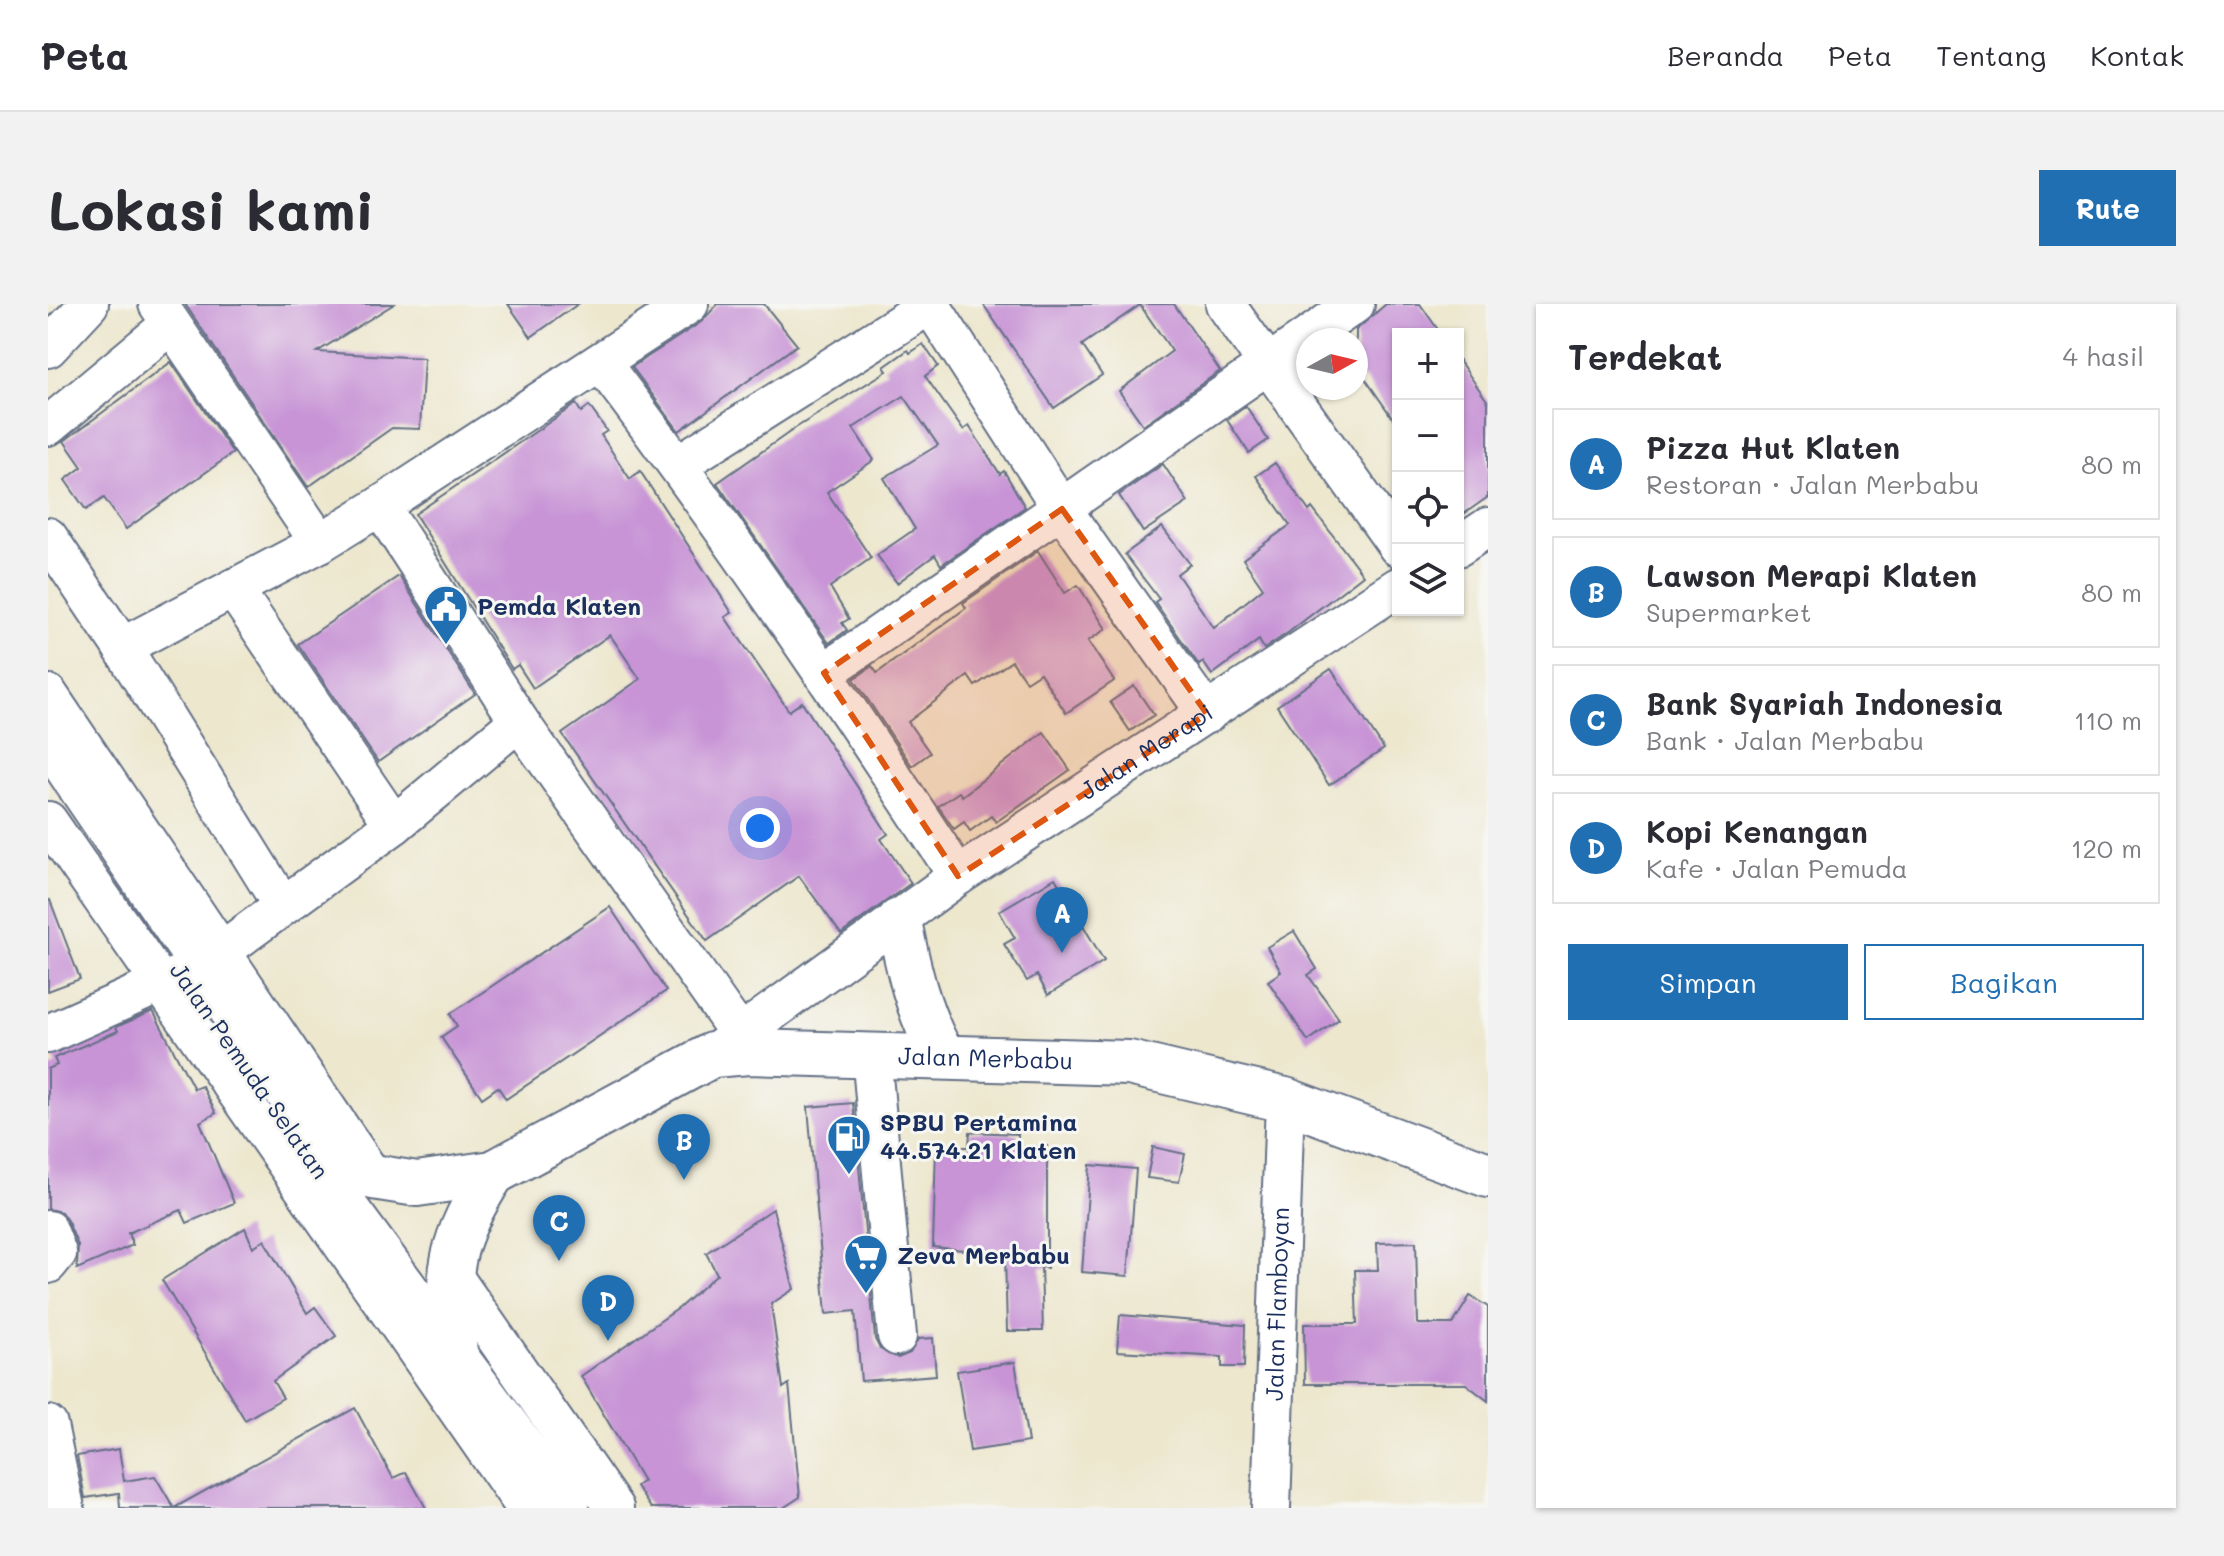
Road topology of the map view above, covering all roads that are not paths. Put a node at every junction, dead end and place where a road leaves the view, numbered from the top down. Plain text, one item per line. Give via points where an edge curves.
1 (89, 304) edge
2 (689, 304) edge
3 (930, 304) edge
4 (1225, 304) edge
5 (1355, 304) edge
6 (164, 314) edge
7 (48, 348) edge
8 (602, 364) junction
9 (1267, 366) junction
10 (48, 426) edge
11 (679, 464) junction
12 (380, 506) junction
13 (1062, 509) junction
14 (48, 537) edge
15 (320, 543) junction
16 (1396, 544) edge
17 (233, 588) junction
18 (1392, 591) edge
19 (122, 647) junction
20 (824, 673) junction
21 (48, 694) edge
22 (1207, 714) junction
23 (519, 721) junction
24 (48, 739) edge
25 (48, 783) edge
26 (48, 821) edge
27 (394, 825) junction
28 (958, 876) junction
29 (282, 905) junction
30 (899, 921) junction
31 (193, 968) junction
32 (48, 1034) edge
33 (726, 1045) junction
34 (871, 1054) junction
35 (942, 1055) junction
36 (1285, 1100) junction
37 (493, 1173) junction
38 (1488, 1175) edge
39 (373, 1177) junction
40 (48, 1230) edge
41 (48, 1264) edge
42 (450, 1272) junction
43 (897, 1336) dead end
44 (455, 1355) junction
45 (48, 1425) edge
46 (65, 1508) edge
47 (526, 1508) edge
48 (567, 1508) edge
49 (614, 1508) edge
50 (1271, 1508) edge

1 - 7 street
2 - 8 street
3 - 11 street
3 - 13 street
4 - 9 street
5 - 9 street
6 - 10 street
6 - 15 street
8 - 11 street
8 - 12 street
9 - 13 street
9 - 16 street
11 - 20 street
12 - 15 street
12 - 23 street
13 - 20 street
13 - 22 street
14 - 19 street
15 - 17 street
17 - 19 street
17 - 27 street
18 - 22 street, Jalan Merapi
19 - 29 street
20 - 28 street
21 - 31 street
22 - 28 street, Jalan Merapi
23 - 27 street
23 - 33 street
24 - 31 main road, Jalan Pemuda Selatan
25 - 31 main road, Jalan Pemuda Selatan
26 - 31 street
27 - 29 street
28 - 30 street, Jalan Merapi
29 - 31 street
30 - 33 street, Jalan Merapi
30 - 35 main road via 915,993
31 - 32 street
31 - 39 street
31 - 39 main road, Jalan Pemuda Selatan via 325,1147
31 - 44 main road, Jalan Pemuda Selatan via 311,1162
31 - 47 street
33 - 34 main road, Jalan Merbabu via 749,1052
33 - 37 main road, Jalan Merbabu
34 - 35 main road, Jalan Merbabu
34 - 43 street
35 - 36 main road, Jalan Merbabu via 1129,1063
36 - 38 main road, Jalan Merbabu
36 - 50 street, Jalan Flamboyan
37 - 39 main road via 417,1184
37 - 42 main road via 469,1212
40 - 41 street via 57,1253
42 - 44 main road via 447,1296
42 - 49 street
44 - 48 main road, Jalan Pemuda Selatan
45 - 46 street

